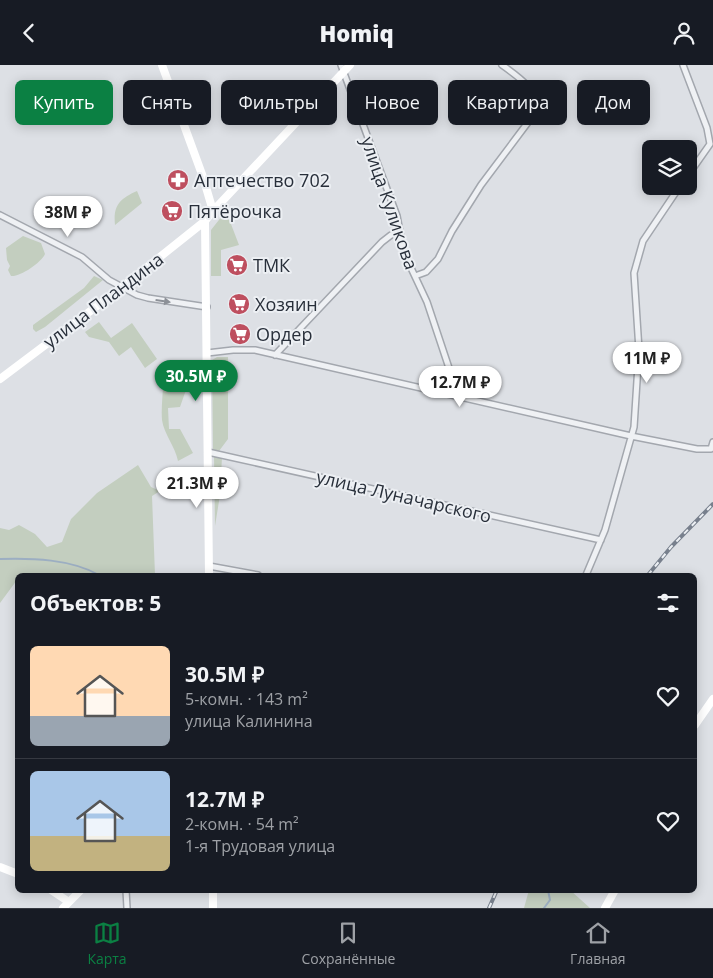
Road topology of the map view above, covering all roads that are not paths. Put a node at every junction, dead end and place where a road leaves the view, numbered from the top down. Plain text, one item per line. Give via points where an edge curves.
1 (162, 65) edge
2 (350, 65) edge
3 (502, 65) edge
4 (683, 65) edge
5 (342, 69) edge
6 (711, 144) edge
7 (697, 163) edge
8 (674, 195) edge
9 (213, 211) junction
10 (0, 215) edge
11 (205, 221) junction
12 (399, 231) junction
13 (415, 276) junction
14 (121, 288) junction
15 (207, 307) junction
16 (207, 353) junction
17 (275, 355) junction
18 (0, 379) edge
19 (459, 398) junction
20 (631, 436) junction
21 (713, 442) edge
22 (208, 452) junction
23 (601, 540) junction
24 (209, 565) junction
25 (210, 573) edge
26 (248, 573) edge
27 (587, 573) edge
28 (713, 699) edge
29 (697, 722) edge
30 (0, 867) edge
31 (15, 873) edge
32 (54, 893) edge
33 (78, 893) edge
34 (126, 893) edge
35 (213, 893) edge
36 (612, 893) edge
37 (66, 905) edge
38 (127, 908) edge
39 (213, 908) edge
40 (605, 908) edge

1 - 9 street
2 - 5 street, улица Пландина
3 - 13 street via 532,90 538,106 481,185 438,259 426,272
4 - 6 street
5 - 9 street, улица Пландина
5 - 12 street, улица Куликова via 397,216
6 - 7 street
8 - 20 street via 643,241 634,273 639,350
9 - 11 street, улица Пландина
10 - 14 street via 82,257
11 - 14 street, улица Пландина
11 - 15 street
12 - 13 street, улица Куликова
12 - 17 street via 382,242
13 - 19 street, улица Куликова
14 -> 15 street via 148,298
14 - 18 street, улица Пландина
15 - 16 street
16 - 17 street via 255,350
16 - 22 street
17 - 19 street
19 - 20 street
20 - 21 street via 698,449 710,449
20 - 23 street
22 - 23 street, улица Луначарского
22 - 24 street
23 - 27 street
24 - 25 street
24 - 26 street
28 - 29 street
30 - 31 street
32 - 37 street
33 - 37 street
34 - 38 street
35 - 39 street
36 - 40 street

